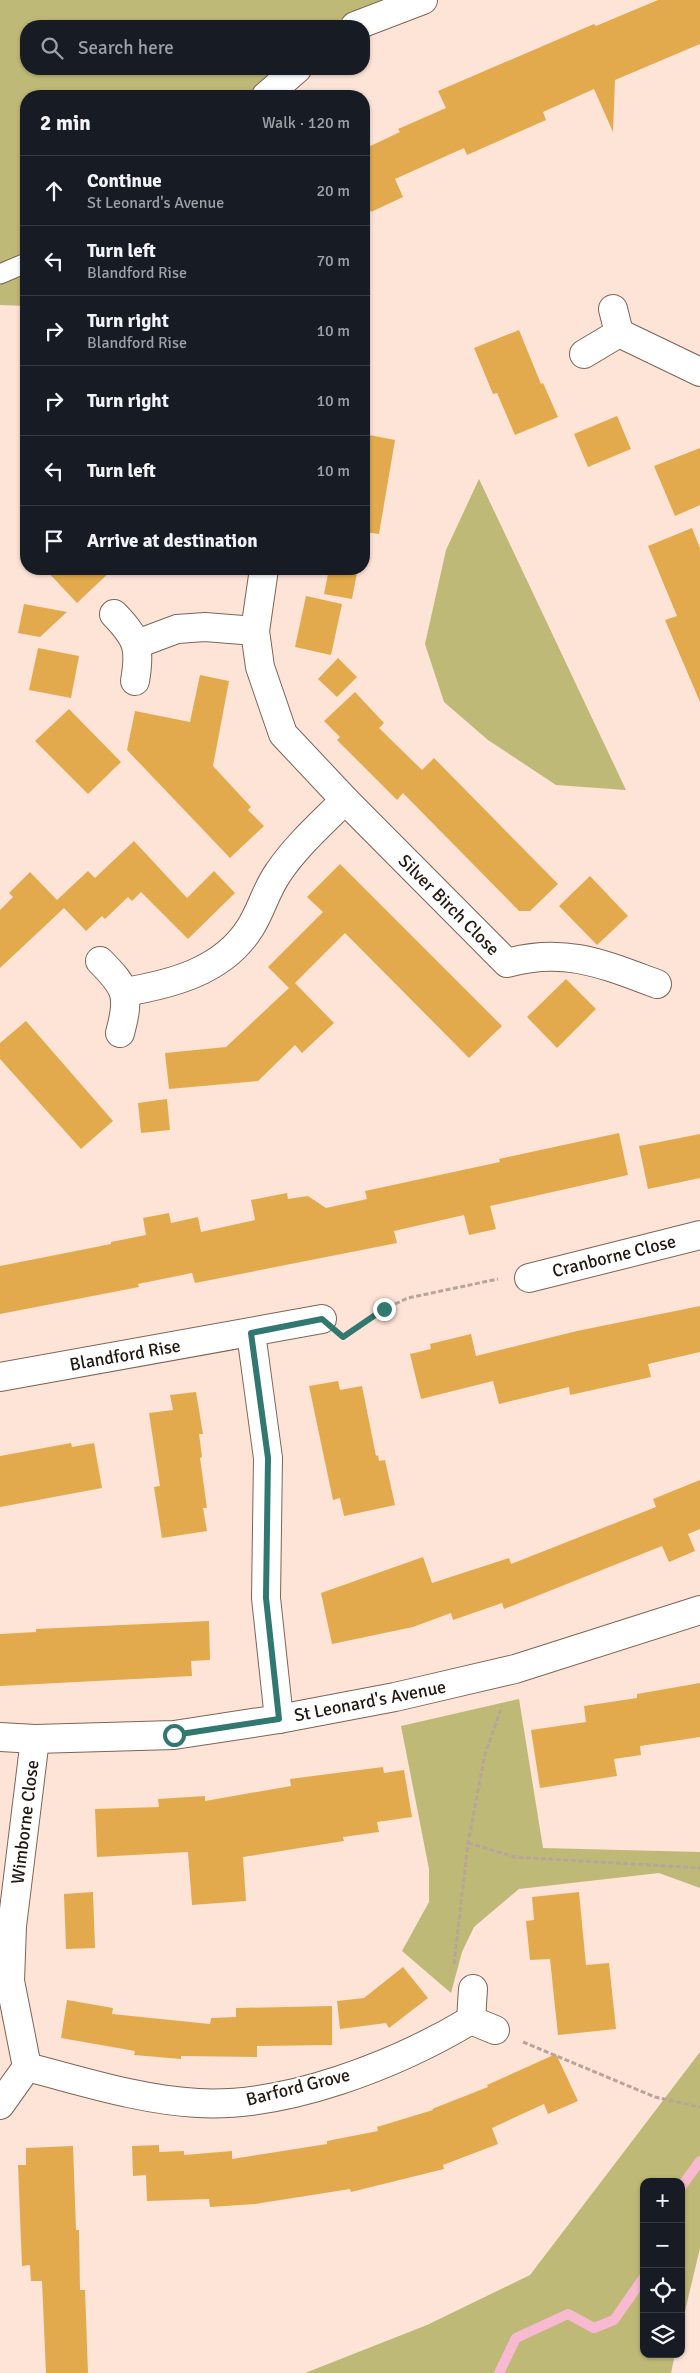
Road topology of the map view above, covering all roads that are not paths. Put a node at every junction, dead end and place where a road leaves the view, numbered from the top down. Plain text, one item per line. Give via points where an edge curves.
1 (423, 0) edge
2 (370, 21) edge
3 (291, 75) edge
4 (273, 90) edge
5 (20, 266) edge
6 (0, 274) edge
7 (584, 354) dead end
8 (700, 372) edge
9 (263, 575) edge
10 (114, 614) dead end
11 (255, 631) junction
12 (137, 644) junction
13 (135, 681) dead end
14 (345, 800) junction
15 (100, 961) dead end
16 (657, 984) dead end
17 (125, 992) junction
18 (120, 1033) dead end
19 (700, 1235) edge
20 (529, 1277) road end
21 (322, 1319) road end
22 (251, 1333) junction
23 (1, 1384) edge
24 (700, 1610) edge
25 (279, 1719) junction
26 (0, 1737) edge
27 (35, 1739) junction
28 (473, 1989) dead end
29 (26, 2067) junction
30 (0, 2105) edge

1 - 2 street
3 - 4 street
5 - 6 lane
7 - 8 street via 616,321
9 - 11 street, Silver Birch Close
10 - 12 street via 130,630
11 - 12 street via 177,629
11 - 14 street, Silver Birch Close via 260,667 283,734
12 - 13 street via 139,659
14 - 16 street, Silver Birch Close via 507,963 555,955 601,963
14 - 17 street via 294,851 276,875 250,928 236,946 210,966 180,981
15 - 17 street
17 - 18 street via 126,1012
19 - 20 street, Cranborne Close
21 - 22 street, Blandford Rise
22 - 23 street, Blandford Rise
22 - 25 street via 268,1458 267,1606
24 - 25 street, St Leonard's Avenue via 516,1669
25 - 27 street, St Leonard's Avenue via 174,1735
26 - 27 street, St Leonard's Avenue
27 - 29 street, Wimborne Close via 12,1926 10,1981
28 - 29 street, Barford Grove via 482,2025 329,2082 258,2100 198,2103 142,2096
29 - 30 street

